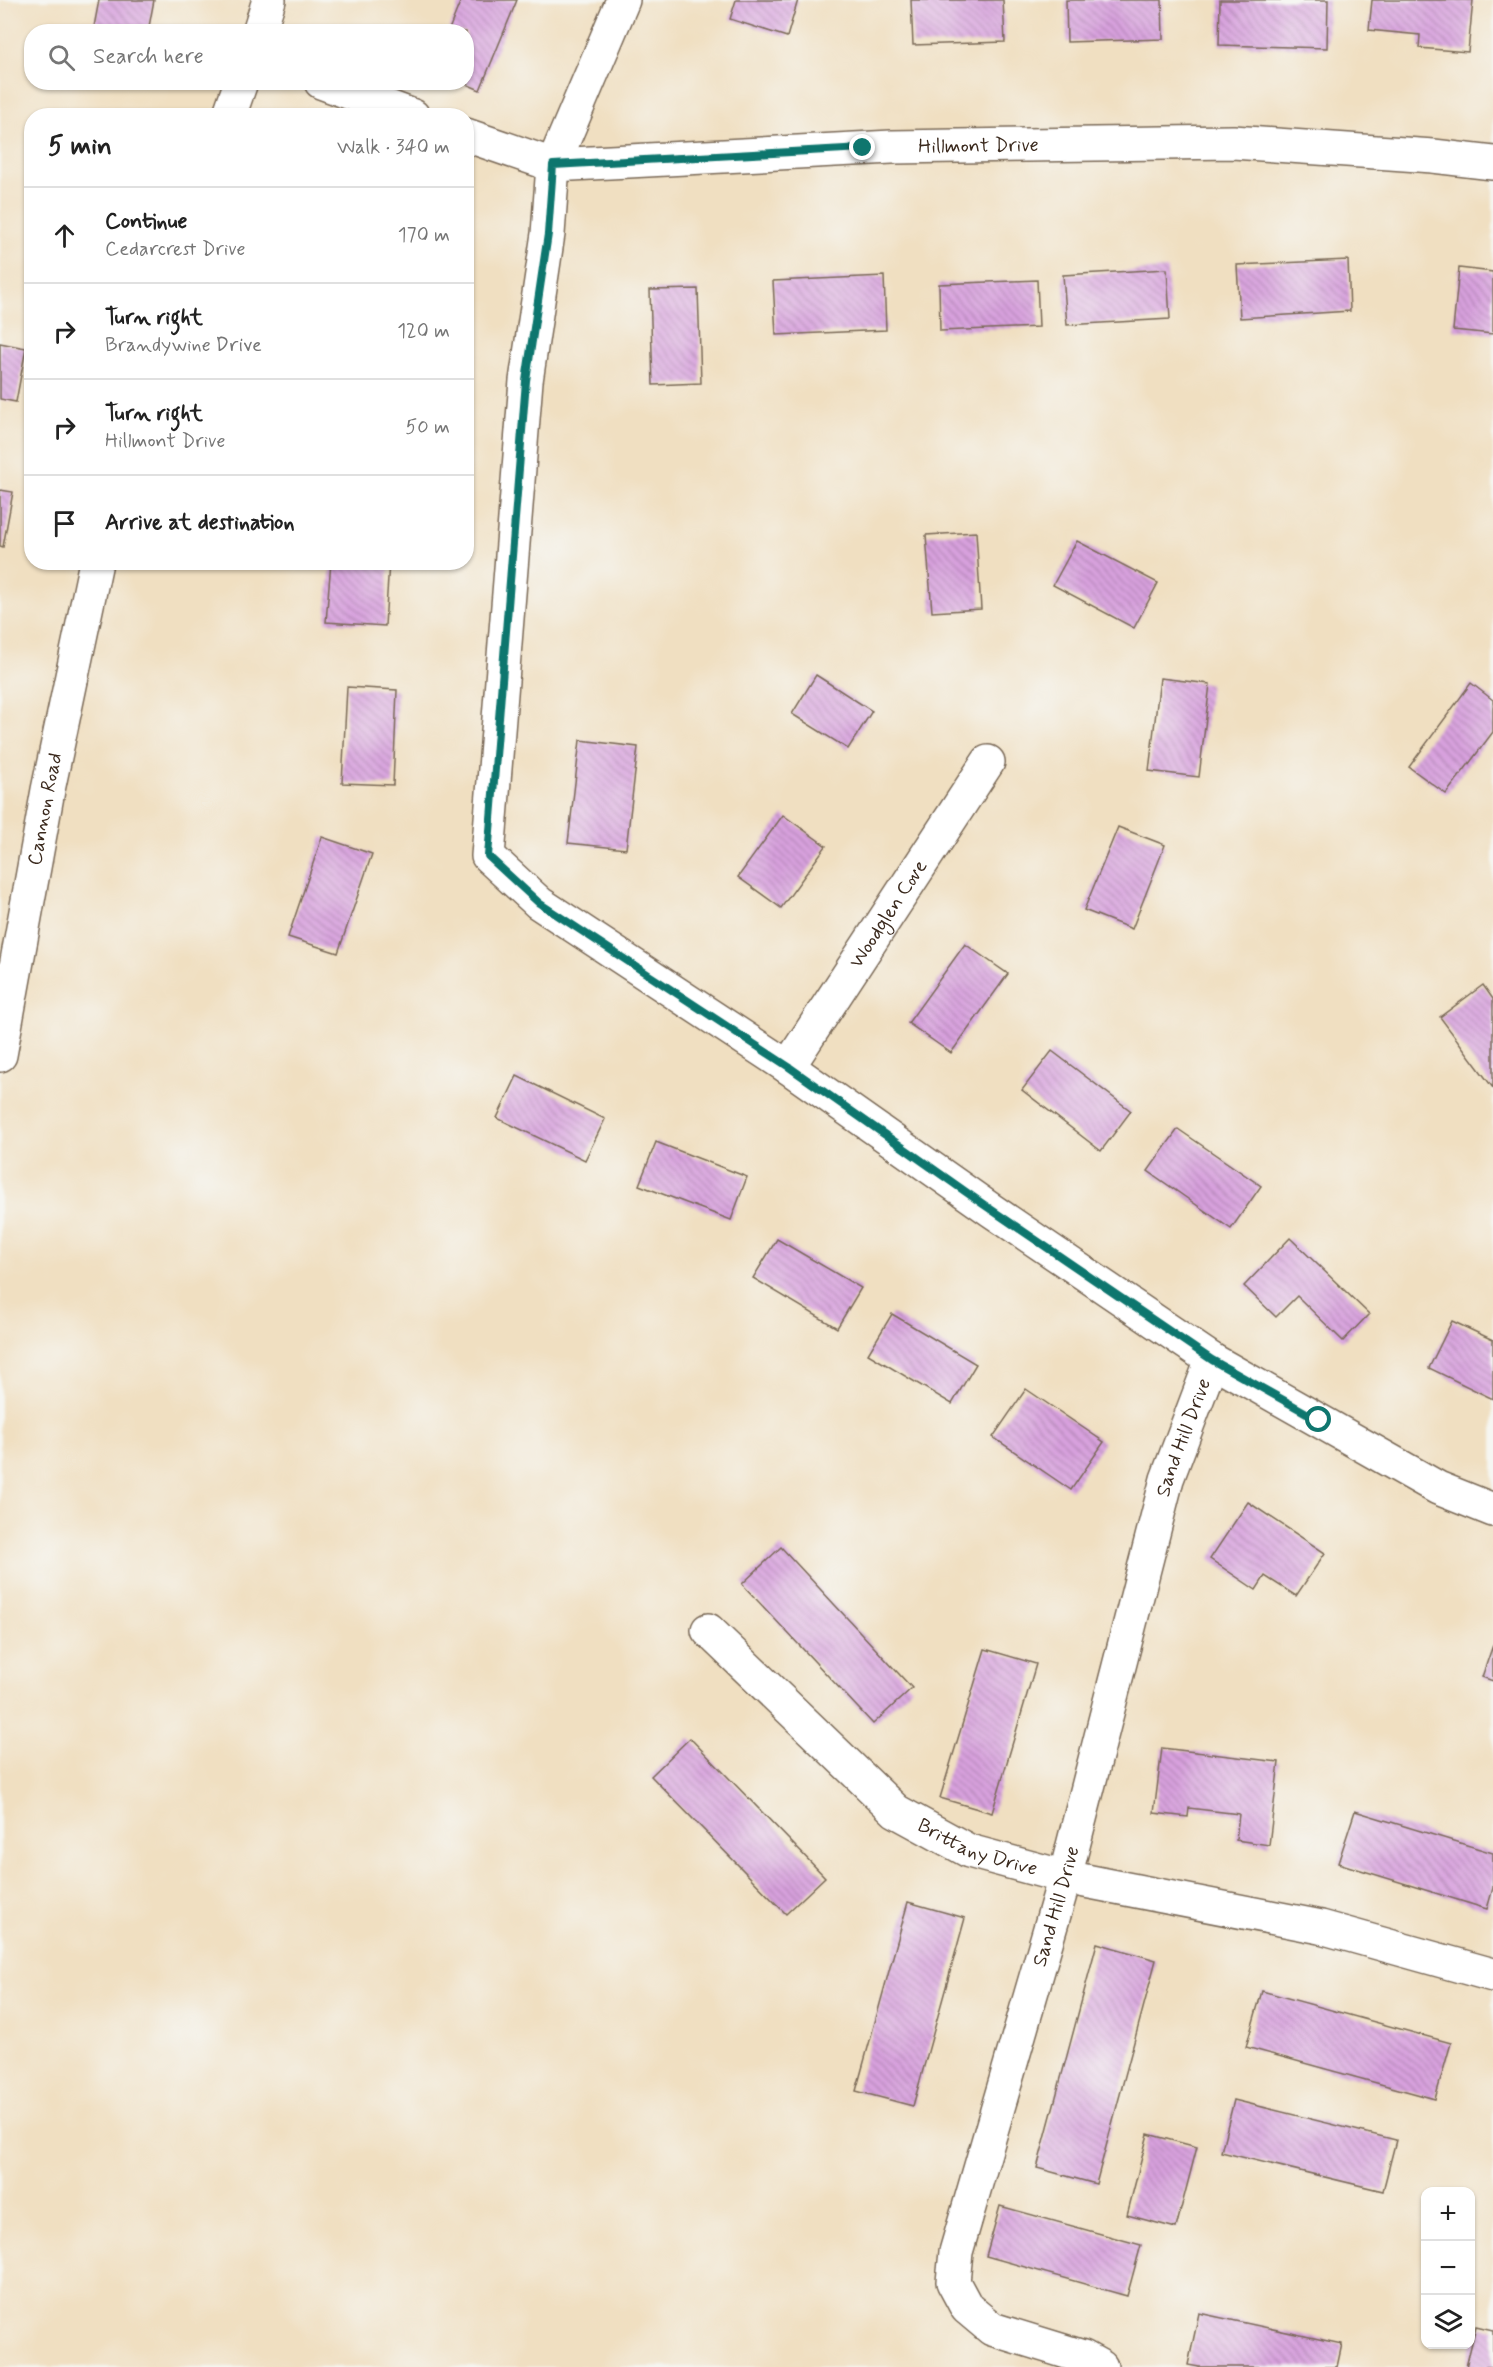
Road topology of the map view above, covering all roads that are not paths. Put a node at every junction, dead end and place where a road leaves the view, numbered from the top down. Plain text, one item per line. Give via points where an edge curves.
1 (269, 0) edge
2 (623, 0) edge
3 (262, 24) edge
4 (238, 90) edge
5 (343, 90) edge
6 (232, 108) edge
7 (391, 108) edge
8 (474, 138) edge
9 (1493, 164) edge
10 (553, 165) junction
11 (94, 570) edge
12 (988, 762) dead end
13 (0, 1055) edge
14 (789, 1067) junction
15 (1212, 1360) junction
16 (1493, 1510) edge
17 (708, 1630) dead end
18 (1065, 1877) junction
19 (1493, 1975) edge
20 (1101, 2367) edge

1 - 3 street
2 - 10 street
4 - 6 street
5 - 7 street
8 - 10 street, Hillmont Drive
9 - 10 street, Hillmont Drive via 1433,156 1222,142 892,147
10 - 14 street via 548,234 526,381 488,856 539,903
11 - 13 street, Cannon Road via 48,790
12 - 14 street, Woodglen Cove
14 - 15 street
15 - 16 street via 1438,1488
15 - 18 street, Sand Hill Drive via 1167,1479
17 - 18 street, Brittany Drive via 896,1811 969,1851
18 - 19 street, Brittany Drive via 1321,1927
18 - 20 street, Sand Hill Drive via 956,2252 953,2282 967,2308 992,2329 1083,2357

